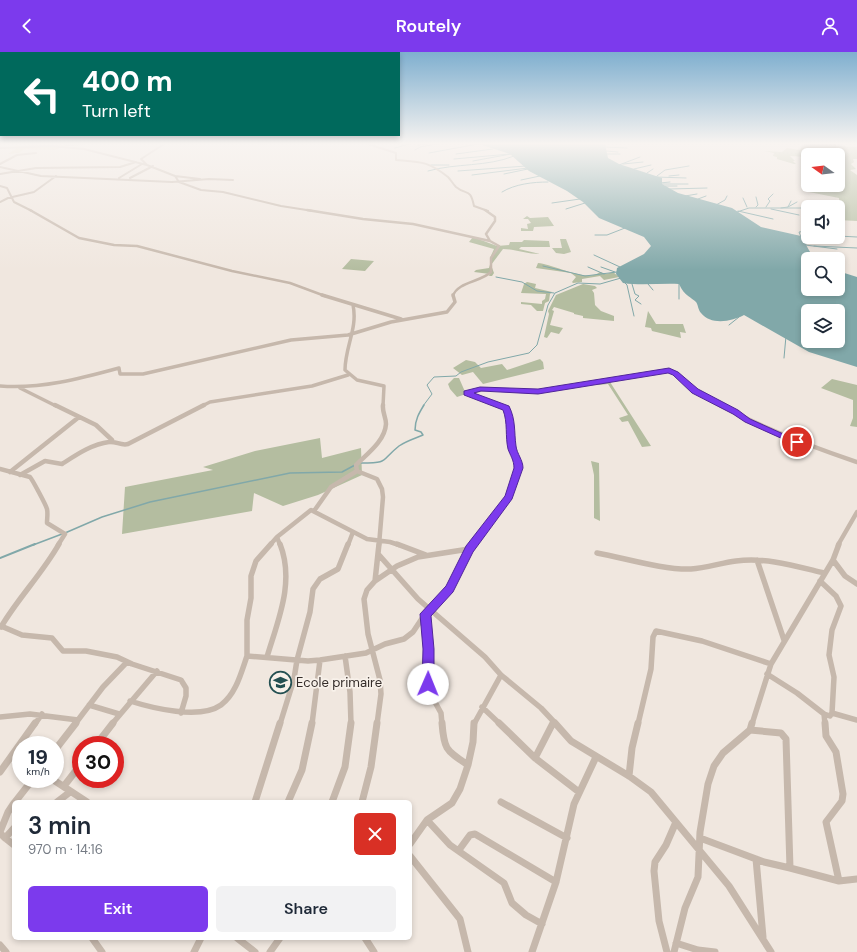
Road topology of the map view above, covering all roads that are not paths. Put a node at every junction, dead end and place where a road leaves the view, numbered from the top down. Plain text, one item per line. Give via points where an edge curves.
1 (0, 186) edge
2 (42, 186) edge
3 (190, 186) edge
4 (455, 186) edge
5 (11, 197) junction
6 (1, 201) edge
7 (17, 204) junction
8 (490, 241) junction
9 (353, 305) junction
10 (403, 320) junction
11 (352, 334) junction
12 (348, 375) junction
13 (0, 386) edge
14 (20, 388) junction
15 (79, 416) junction
16 (110, 442) junction
17 (857, 462) edge
18 (0, 469) edge
19 (357, 471) junction
20 (10, 472) junction
21 (20, 475) junction
22 (314, 511) junction
23 (857, 512) edge
24 (353, 532) junction
25 (278, 537) junction
26 (379, 542) junction
27 (469, 549) junction
28 (597, 553) dead end
29 (379, 555) junction
30 (426, 555) junction
31 (757, 560) junction
32 (833, 560) junction
33 (392, 570) junction
34 (824, 573) junction
35 (375, 581) junction
36 (820, 581) junction
37 (857, 584) edge
38 (427, 612) junction
39 (1, 627) edge
40 (784, 640) junction
41 (373, 651) junction
42 (247, 656) junction
43 (345, 656) junction
44 (267, 657) junction
45 (297, 660) junction
46 (320, 660) junction
47 (127, 662) junction
48 (771, 664) junction
49 (157, 671) junction
50 (767, 674) junction
51 (501, 675) junction
52 (130, 701) junction
53 (89, 705) junction
54 (482, 706) junction
55 (182, 713) junction
56 (832, 713) junction
57 (42, 714) junction
58 (120, 714) junction
59 (824, 714) junction
60 (0, 717) edge
61 (78, 720) junction
62 (857, 720) edge
63 (554, 722) junction
64 (750, 730) junction
65 (103, 736) edge
66 (64, 738) edge
67 (596, 757) junction
68 (535, 758) junction
69 (468, 765) junction
70 (0, 772) edge
71 (72, 776) edge
72 (629, 776) junction
73 (64, 786) joint
74 (26, 788) edge
75 (70, 792) junction
76 (579, 792) junction
77 (16, 800) edge
78 (60, 800) edge
79 (84, 800) edge
80 (256, 800) edge
81 (289, 800) edge
82 (333, 800) edge
83 (363, 800) edge
84 (501, 802) dead end
85 (12, 806) edge
86 (427, 820) junction
87 (676, 822) junction
88 (12, 829) edge
89 (2, 834) edge
90 (567, 838) junction
91 (700, 838) junction
92 (412, 841) edge
93 (12, 843) edge
94 (459, 850) junction
95 (700, 850) junction
96 (412, 859) edge
97 (756, 859) junction
98 (790, 868) junction
99 (857, 879) edge
100 (839, 881) junction
101 (556, 882) junction
102 (542, 924) junction
103 (763, 938) junction
104 (93, 940) edge
105 (200, 940) edge
106 (240, 940) edge
107 (279, 940) edge
108 (366, 940) edge
109 (676, 943) junction
110 (0, 945) edge
111 (6, 952) edge
112 (102, 952) edge
113 (194, 952) edge
114 (255, 952) edge
115 (270, 952) edge
116 (374, 952) edge
117 (468, 952) edge
118 (532, 952) edge
119 (667, 952) edge
120 (674, 952) edge
121 (715, 952) edge
122 (772, 952) edge

1 - 5 street via 7,188
2 - 5 street via 34,192
3 - 8 street via 282,206 413,224
4 - 8 street via 468,192 473,205 495,217 495,222 486,234
5 - 6 street
5 - 7 street
6 - 7 street
7 - 9 street via 83,239 137,246 256,277 290,283
8 - 10 street via 499,246 494,251 488,267 490,274 455,291 455,302 447,312
9 - 10 street
9 - 11 street via 356,324
10 - 11 street
11 - 12 street via 344,368
11 - 14 street via 291,340 143,374 120,374 119,368 79,379
12 - 16 street via 312,386 210,402 128,444 121,446
12 - 19 street via 359,382 384,386 385,394 382,411 386,423 380,441 356,463
13 - 14 street
14 - 15 street
15 - 16 street via 99,426 108,434 112,440
15 - 20 street
16 - 21 street via 94,446 62,464 45,461
17 - 27 street via 797,442 751,422 695,391 669,370 538,392 487,389 472,391 466,393 506,408 511,420 512,448 518,463 509,497
18 - 20 street
19 - 22 street via 331,486
19 - 26 street via 377,479 382,489
20 - 21 street
21 - 39 street via 34,480 35,489 48,510 47,523 64,534 47,565
22 - 24 street
22 - 25 street via 311,510
23 - 32 street
24 - 26 street
24 - 45 street via 338,569 320,579 313,589 310,612
25 - 42 street via 256,561 251,576
25 - 44 street via 286,575 284,594
26 - 29 street
26 - 30 street via 390,542
27 - 30 street
27 - 38 street via 450,589
28 - 31 street via 683,569
29 - 33 street
29 - 35 street
30 - 33 street
31 - 34 street
31 - 40 street
32 - 34 street
32 - 37 street via 845,576
33 - 35 street
33 - 38 street
34 - 36 street
35 - 41 street via 367,590 364,599 368,634
36 - 40 street
36 - 56 street via 836,596 841,606 832,630 829,655 834,677
38 - 41 street via 409,637
38 - 51 street via 485,657
38 - 69 street via 430,693 441,713 444,745
39 - 47 street via 22,635 52,638 63,651 92,652 117,657
40 - 48 street
41 - 43 street
41 - 83 street via 381,694 371,768
42 - 44 street
42 - 55 street via 234,690 222,704 213,709
43 - 46 street
43 - 82 street via 351,711 349,744 343,778
44 - 45 street
45 - 46 street
45 - 80 street via 294,680
46 - 81 street via 312,726 302,770
47 - 49 street
47 - 53 street
48 - 50 street
48 - 72 street via 702,641 656,631 653,637 649,682 632,748
49 - 52 street
49 - 55 street via 181,680 186,688
50 - 59 street
50 - 64 street
51 - 54 street
51 - 63 street
52 - 55 street
52 - 58 street
53 - 58 street
53 - 61 street
54 - 68 street
54 - 69 street via 474,721
56 - 59 street via 830,716
56 - 62 street
57 - 60 street via 17,713
57 - 61 street
57 - 70 street
58 - 65 street
59 - 100 street via 826,736 836,752 843,794 842,801 826,822
61 - 66 street
63 - 67 street via 571,741
63 - 68 street
64 - 91 street via 723,753 714,766 704,801
64 - 98 street via 781,733 786,739
67 - 72 street
67 - 76 street
68 - 76 street
69 - 86 street via 452,803
71 - 73 street
72 - 87 street via 651,792
73 - 75 street
74 - 77 street
75 - 78 street
75 - 79 street
76 - 90 street
84 - 90 street
85 - 89 street
86 - 92 street
86 - 94 street via 450,845
87 - 95 street
87 - 119 street via 655,862 654,871 658,921
88 - 89 street
89 - 93 street
90 - 101 street
91 - 95 street
91 - 97 street
94 - 101 street via 470,835 475,834
94 - 102 street via 504,883 512,903
95 - 103 street via 729,886
95 - 109 street via 698,877 685,908
96 - 117 street via 460,919
97 - 98 street
97 - 103 street
98 - 100 street
99 - 100 street
101 - 102 street
102 - 118 street
103 - 122 street
104 - 112 street
105 - 113 street
106 - 114 street
107 - 115 street
108 - 116 street
109 - 120 street
109 - 121 street
110 - 111 street

